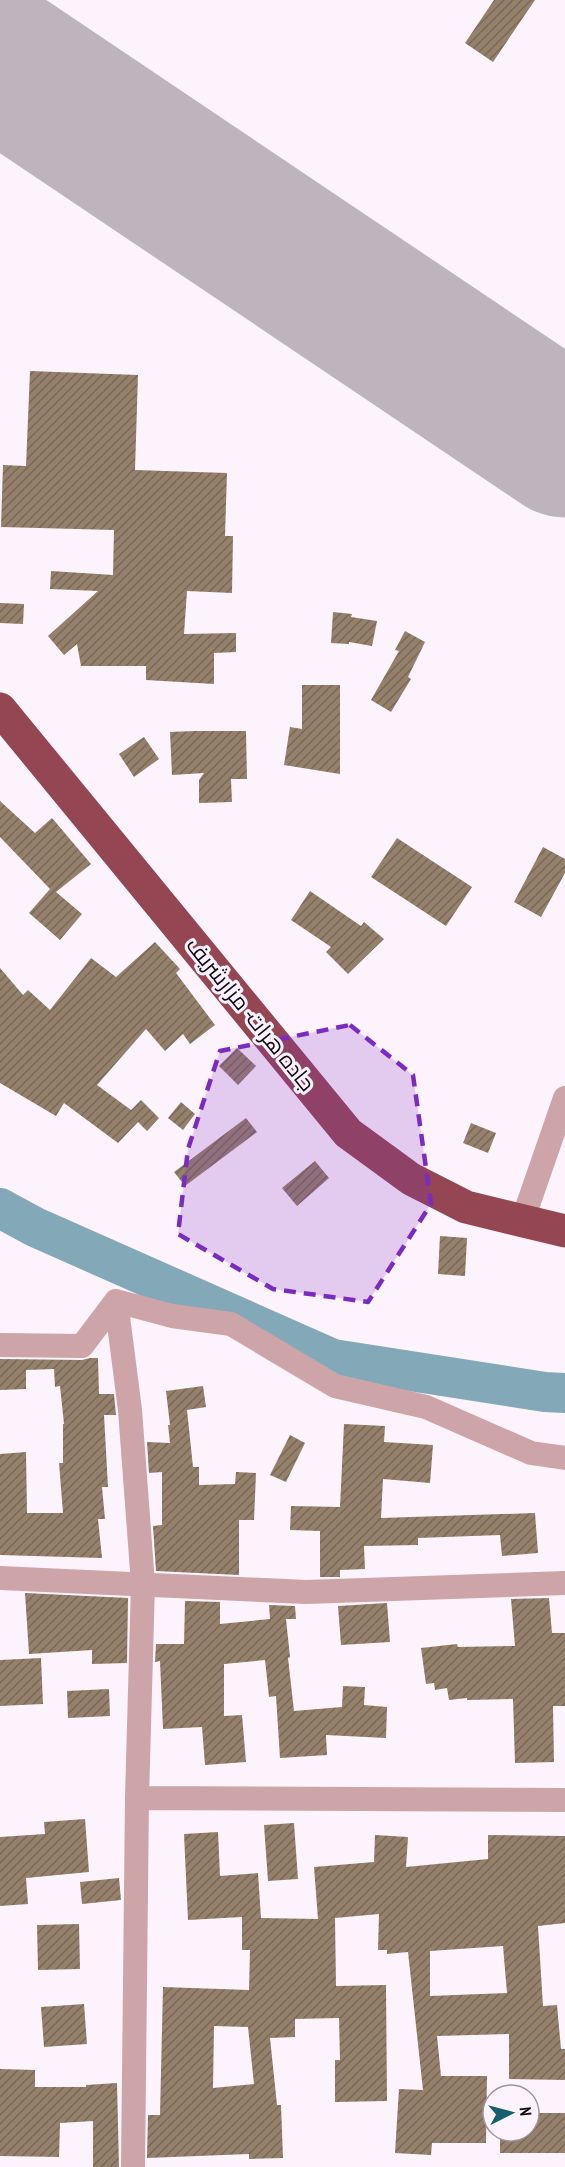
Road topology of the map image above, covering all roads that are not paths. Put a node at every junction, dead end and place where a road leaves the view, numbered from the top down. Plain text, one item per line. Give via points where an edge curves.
1 (0, 709) edge
2 (565, 1098) edge
3 (522, 1222) junction
4 (565, 1231) edge
5 (116, 1300) junction
6 (0, 1345) edge
7 (565, 1458) edge
8 (0, 1578) edge
9 (565, 1583) edge
10 (143, 1584) junction
11 (137, 1798) junction
12 (565, 1800) edge
13 (133, 2167) edge

1 - 3 highway, جاده هرات- مزارشریف via 348,1133 411,1179 466,1207
2 - 3 street
3 - 4 highway, جاده هرات- مزارشریف
5 - 6 street via 82,1346
5 - 7 street via 172,1316 231,1324 335,1386 426,1407 531,1454
5 - 10 street via 130,1410
8 - 10 street
9 - 10 street via 306,1592
10 - 11 street
11 - 12 street
11 - 13 street

